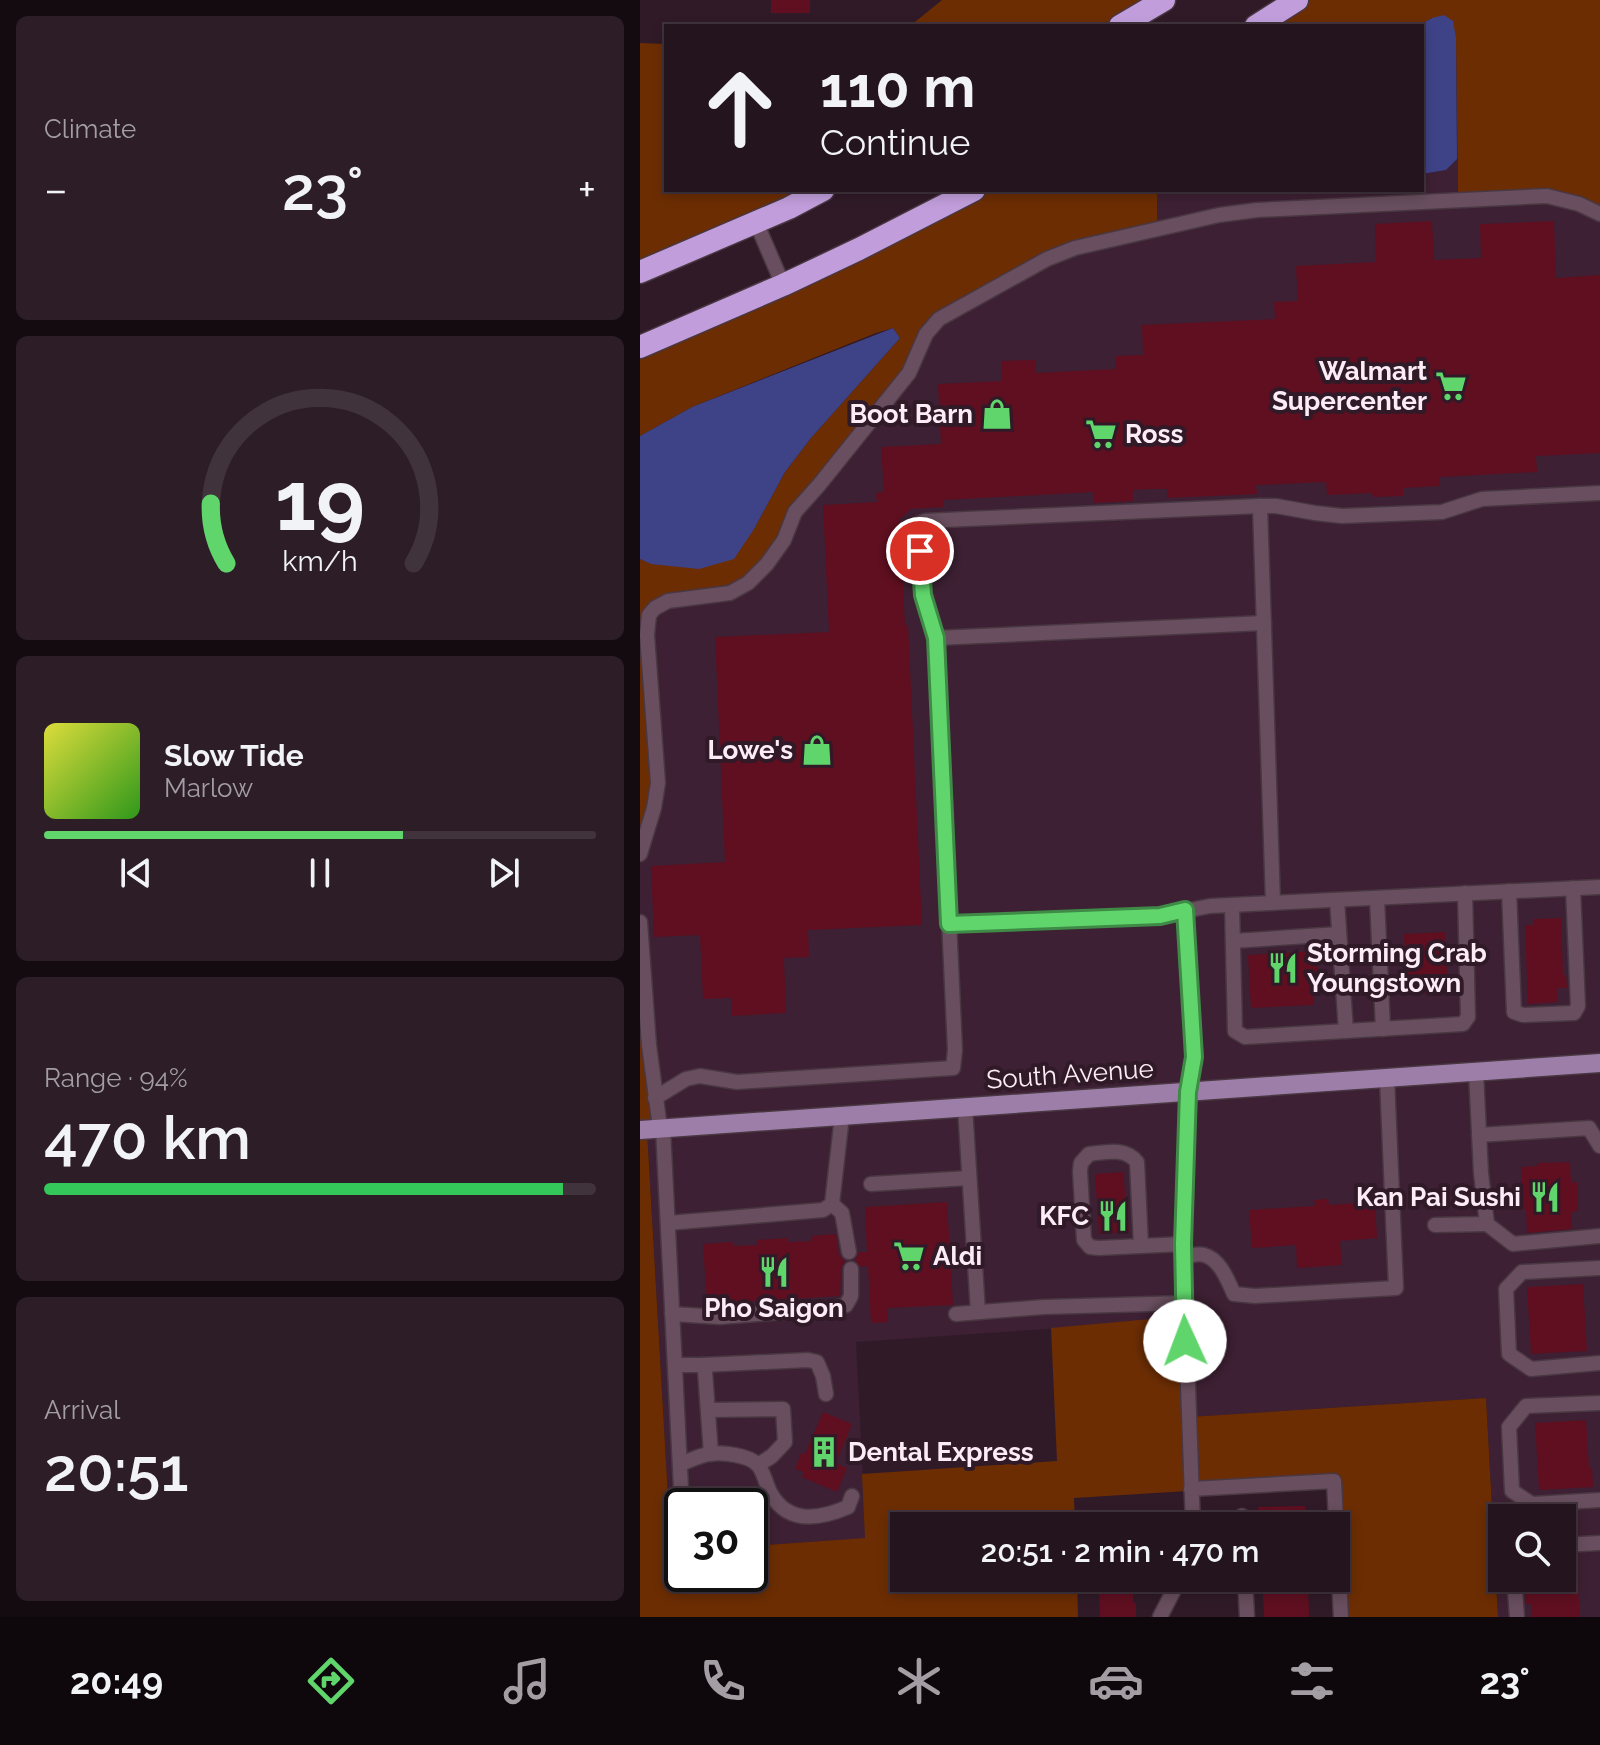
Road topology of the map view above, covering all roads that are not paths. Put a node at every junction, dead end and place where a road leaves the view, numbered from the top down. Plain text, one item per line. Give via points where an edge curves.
1 (1164, 0) edge
2 (1297, 0) edge
3 (1123, 24) edge
4 (1259, 24) edge
5 (819, 192) edge
6 (970, 192) edge
7 (1600, 214) edge
8 (756, 222) junction
9 (640, 272) edge
10 (783, 285) junction
11 (640, 347) edge
12 (1600, 493) edge
13 (1260, 506) junction
14 (1264, 623) junction
15 (936, 638) junction
16 (640, 854) edge
17 (1600, 887) edge
18 (1573, 888) junction
19 (1509, 891) junction
20 (1465, 893) junction
21 (1377, 898) junction
22 (1337, 900) junction
23 (1273, 903) junction
24 (1232, 905) junction
25 (1185, 910) junction
26 (640, 922) edge
27 (949, 924) junction
28 (1339, 934) junction
29 (1233, 941) junction
30 (1383, 1029) junction
31 (1346, 1031) junction
32 (1600, 1063) edge
33 (1476, 1072) junction
34 (1387, 1078) junction
35 (1188, 1092) junction
36 (655, 1098) junction
37 (965, 1107) junction
38 (842, 1116) junction
39 (661, 1129) junction
40 (640, 1130) edge
41 (1479, 1135) junction
42 (1600, 1146) edge
43 (969, 1178) junction
44 (871, 1184) dead end
45 (832, 1204) junction
46 (668, 1223) junction
47 (1487, 1224) junction
48 (1435, 1225) dead end
49 (1600, 1236) edge
50 (1141, 1246) junction
51 (1183, 1250) junction
52 (849, 1252) dead end
53 (1600, 1268) edge
54 (851, 1269) dead end
55 (1184, 1303) junction
56 (978, 1312) junction
57 (672, 1314) junction
58 (956, 1314) dead end
59 (1600, 1363) edge
60 (675, 1365) junction
61 (702, 1365) junction
62 (826, 1394) dead end
63 (1600, 1403) edge
64 (708, 1410) junction
65 (711, 1454) junction
66 (680, 1464) junction
67 (758, 1465) junction
68 (681, 1488) edge
69 (1191, 1489) junction
70 (852, 1496) dead end
71 (1600, 1500) edge
72 (1192, 1512) edge
73 (1600, 1543) edge
74 (1576, 1544) edge
75 (1172, 1592) edge
76 (1246, 1592) edge
77 (1515, 1592) edge
78 (1160, 1617) edge
79 (1247, 1617) edge
80 (1341, 1617) edge
81 (1517, 1617) edge

1 - 3 highway
2 - 4 highway
5 - 8 highway
6 - 10 highway
7 - 16 street via 1547,196 1219,215 1075,248 939,319 926,334 909,373 795,512 767,564 730,593 668,601 649,615 658,783
8 - 9 highway
8 - 10 street
10 - 11 highway
12 - 13 street via 1482,499 1442,512 1342,516
13 - 14 street
13 - 15 street via 920,523 923,595
14 - 15 street
14 - 23 street
15 - 27 street
17 - 18 street
18 - 19 street
18 - 19 street via 1578,1006 1574,1013 1561,1014 1514,1012
19 - 20 street
20 - 21 street
20 - 30 street via 1468,1017 1463,1024
21 - 22 street
21 - 30 street
22 - 23 street
22 - 28 street
23 - 24 street
24 - 25 street
24 - 29 street
25 - 27 street via 1160,916
25 - 35 street via 1194,1057
26 - 36 street
27 - 36 street via 953,1068 737,1082 700,1076
28 - 29 street
28 - 31 street
29 - 31 street via 1235,1031 1245,1037
30 - 31 street
32 - 33 main road, South Avenue
33 - 34 main road, South Avenue
33 - 41 street
34 - 35 main road, South Avenue
34 - 51 street via 1396,1288 1234,1294 1217,1263
35 - 37 main road, South Avenue
35 - 51 street
36 - 39 street
37 - 38 main road, South Avenue
37 - 43 street
38 - 39 main road, South Avenue
38 - 45 street
39 - 40 main road, South Avenue
39 - 46 street
41 - 42 street via 1589,1128
41 - 47 street
43 - 44 street
43 - 56 street
45 - 46 street via 813,1212
45 - 52 street via 842,1213
46 - 57 street
47 - 48 street
47 - 49 street via 1513,1244
50 - 50 street via 1090,1247 1084,1240 1080,1171 1089,1154 1122,1151 1137,1162
50 - 51 street
51 - 55 street
53 - 59 street via 1522,1272 1506,1289 1509,1354 1531,1369
54 - 57 street via 851,1296 836,1308 720,1317
55 - 56 street
55 - 69 street
56 - 58 street
57 - 60 street
60 - 61 street
60 - 66 street
61 - 62 street via 817,1362
61 - 64 street
63 - 71 street via 1526,1406 1509,1427 1512,1491 1532,1504
64 - 65 street
64 - 67 street via 783,1409 785,1442
65 - 66 street
65 - 67 street via 743,1456
66 - 68 street
67 - 70 street via 783,1509 808,1518 848,1507
69 - 72 street
69 - 80 street via 1334,1481
73 - 74 street
75 - 78 street
76 - 79 street
77 - 81 street

